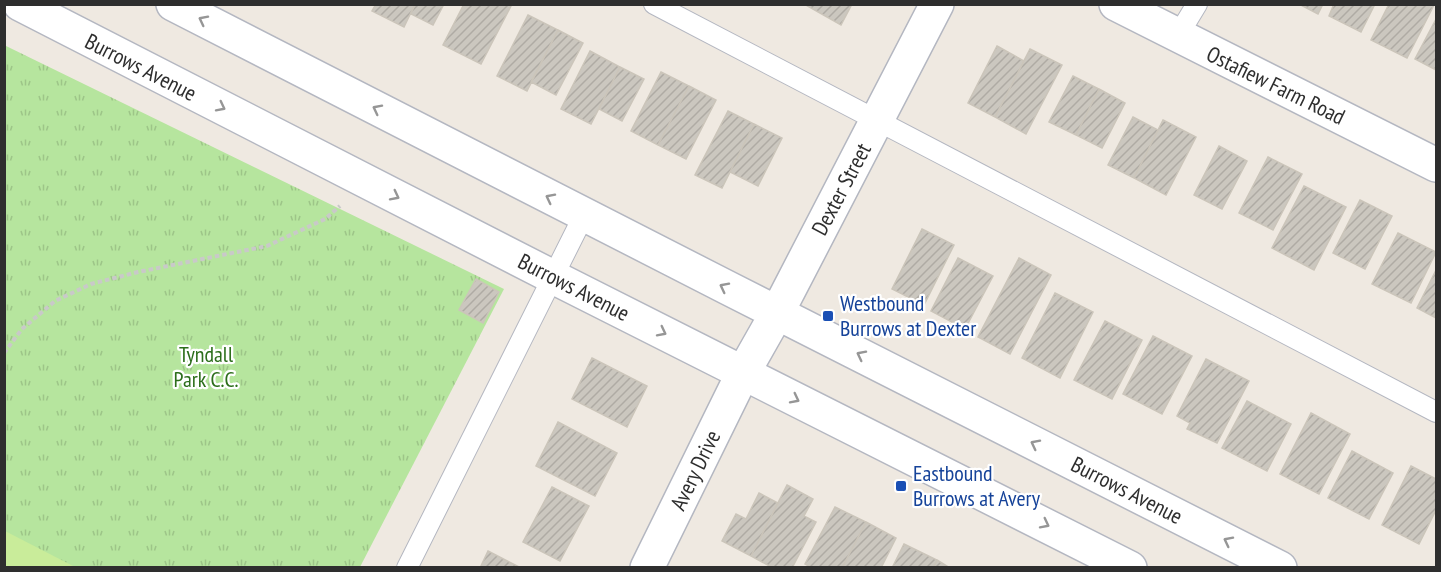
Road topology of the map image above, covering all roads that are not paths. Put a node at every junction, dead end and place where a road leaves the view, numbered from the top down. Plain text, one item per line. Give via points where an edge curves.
1 (20, 4) edge
2 (173, 4) edge
3 (654, 4) edge
4 (938, 4) edge
5 (1116, 4) edge
6 (1197, 4) edge
7 (1177, 37) junction
8 (876, 122) junction
9 (1437, 165) edge
10 (584, 216) junction
11 (553, 277) junction
12 (777, 313) junction
13 (743, 372) junction
14 (1437, 412) edge
15 (407, 567) edge
16 (647, 567) edge
17 (1130, 567) edge
18 (1280, 567) edge

1 -> 11 street, Burrows Avenue
10 -> 2 street, Burrows Avenue
3 - 8 lane
4 - 8 street, Dexter Street
5 - 7 street, Ostafiew Farm Road
6 - 7 lane
7 - 9 street, Ostafiew Farm Road
8 - 12 street, Dexter Street
8 - 14 lane
10 - 11 lane
12 -> 10 street, Burrows Avenue
11 -> 13 street, Burrows Avenue
11 - 15 lane
12 - 13 street, Dexter Street
18 -> 12 street, Burrows Avenue
13 - 16 street, Avery Drive
13 -> 17 street, Burrows Avenue

